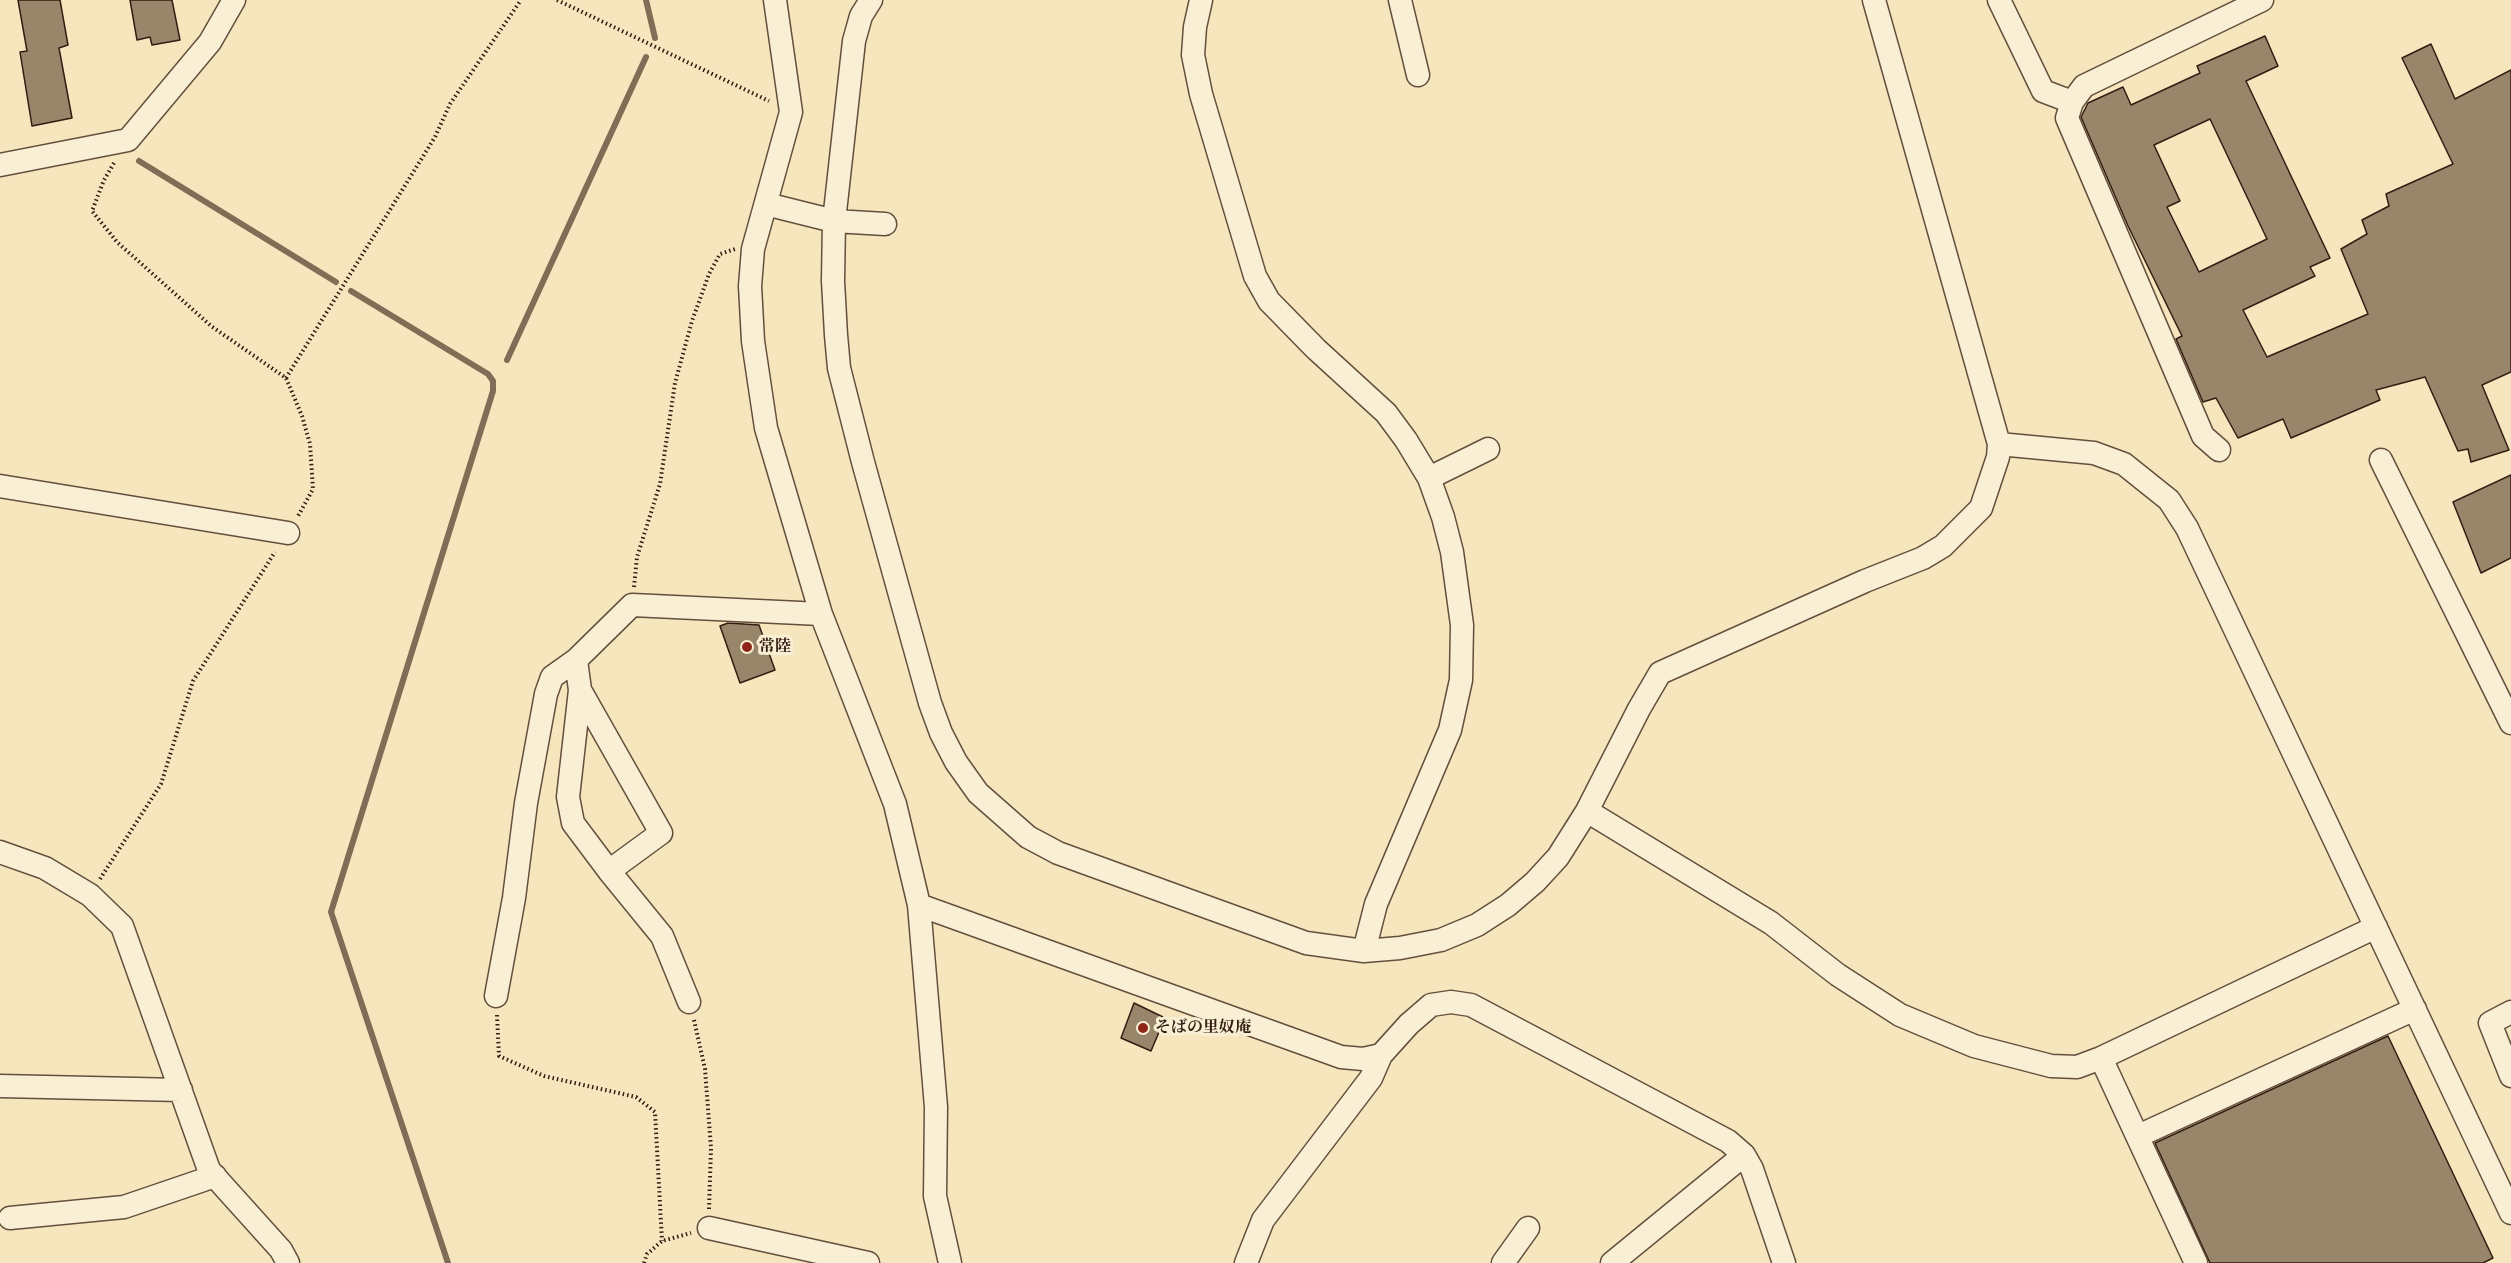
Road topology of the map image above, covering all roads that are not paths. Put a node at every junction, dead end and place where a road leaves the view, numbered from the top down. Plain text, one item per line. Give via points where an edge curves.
1 (234, 0) edge
2 (776, 0) edge
3 (871, 0) edge
4 (1201, 0) edge
5 (1400, 0) edge
6 (1874, 0) edge
7 (1999, 0) edge
8 (2262, 0) edge
9 (1418, 75) dead end
10 (2072, 102) junction
11 (0, 165) edge
12 (766, 204) junction
13 (834, 221) junction
14 (885, 224) dead end
15 (1999, 444) junction
16 (1488, 449) dead end
17 (2219, 450) dead end
18 (2381, 460) dead end
19 (1429, 478) junction
20 (0, 486) edge
21 (288, 533) road end
22 (821, 614) junction
23 (576, 660) junction
24 (580, 690) junction
25 (2511, 723) edge
26 (1587, 811) junction
27 (0, 852) edge
28 (609, 871) junction
29 (919, 905) junction
30 (2376, 927) junction
31 (1364, 951) junction
32 (496, 996) road end
33 (689, 1002) road end
34 (2415, 1009) junction
35 (2511, 1012) edge
36 (1381, 1055) junction
37 (2101, 1058) junction
38 (2511, 1076) edge
39 (0, 1086) edge
40 (181, 1089) junction
41 (2138, 1136) junction
42 (1744, 1155) junction
43 (215, 1176) junction
44 (2511, 1213) edge
45 (10, 1218) dead end
46 (709, 1228) road end
47 (1528, 1228) dead end
48 (288, 1263) edge
49 (868, 1263) edge
50 (950, 1263) edge
51 (1246, 1263) edge
52 (1503, 1263) edge
53 (1612, 1263) edge
54 (1784, 1263) edge
55 (2196, 1263) edge

1 - 11 street via 210,42 128,140
2 - 12 street via 791,112
3 - 13 street via 861,16 854,41
4 - 19 street via 1193,55 1255,276 1269,301 1386,413
5 - 9 street
6 - 15 street
7 - 10 street via 2043,91
8 - 10 street via 2084,86
10 - 17 street via 2067,118 2075,140 2203,436
12 - 13 street
12 - 22 street via 753,249 753,341 766,428
13 - 14 street
13 - 31 street via 833,280 839,368 930,703 956,762 978,792 1028,837 1058,853 1306,943
15 - 26 street via 1981,508 1943,546 1660,673
15 - 30 street via 2094,453 2124,464 2169,500 2187,528
16 - 19 street
18 - 25 street
19 - 31 street via 1452,552 1462,625 1461,680 1450,730 1376,904
20 - 21 street
22 - 23 street via 632,605
22 - 29 street via 895,804
23 - 24 street
23 - 32 street via 552,676 546,694
24 - 28 street via 568,797 573,823
24 - 28 street via 661,833
26 - 31 street via 1558,856 1535,882 1477,925 1441,940
26 - 37 street via 1771,923 1838,975 1900,1015 1974,1046 2051,1066 2077,1067
27 - 40 street via 45,868 90,895 122,927
28 - 33 street via 662,936
29 - 36 street via 1341,1058
29 - 50 street via 936,1107 935,1196
30 - 34 street
30 - 37 street
34 - 41 street
34 - 44 street
35 - 38 street via 2490,1023
36 - 42 street via 1431,1005 1471,1005 1728,1141
36 - 51 street via 1371,1078 1263,1220
37 - 41 street
39 - 40 street
40 - 43 street via 209,1170
41 - 55 street
42 - 53 street
42 - 54 street
43 - 45 street via 124,1207
43 - 48 street
46 - 49 street
47 - 52 street

